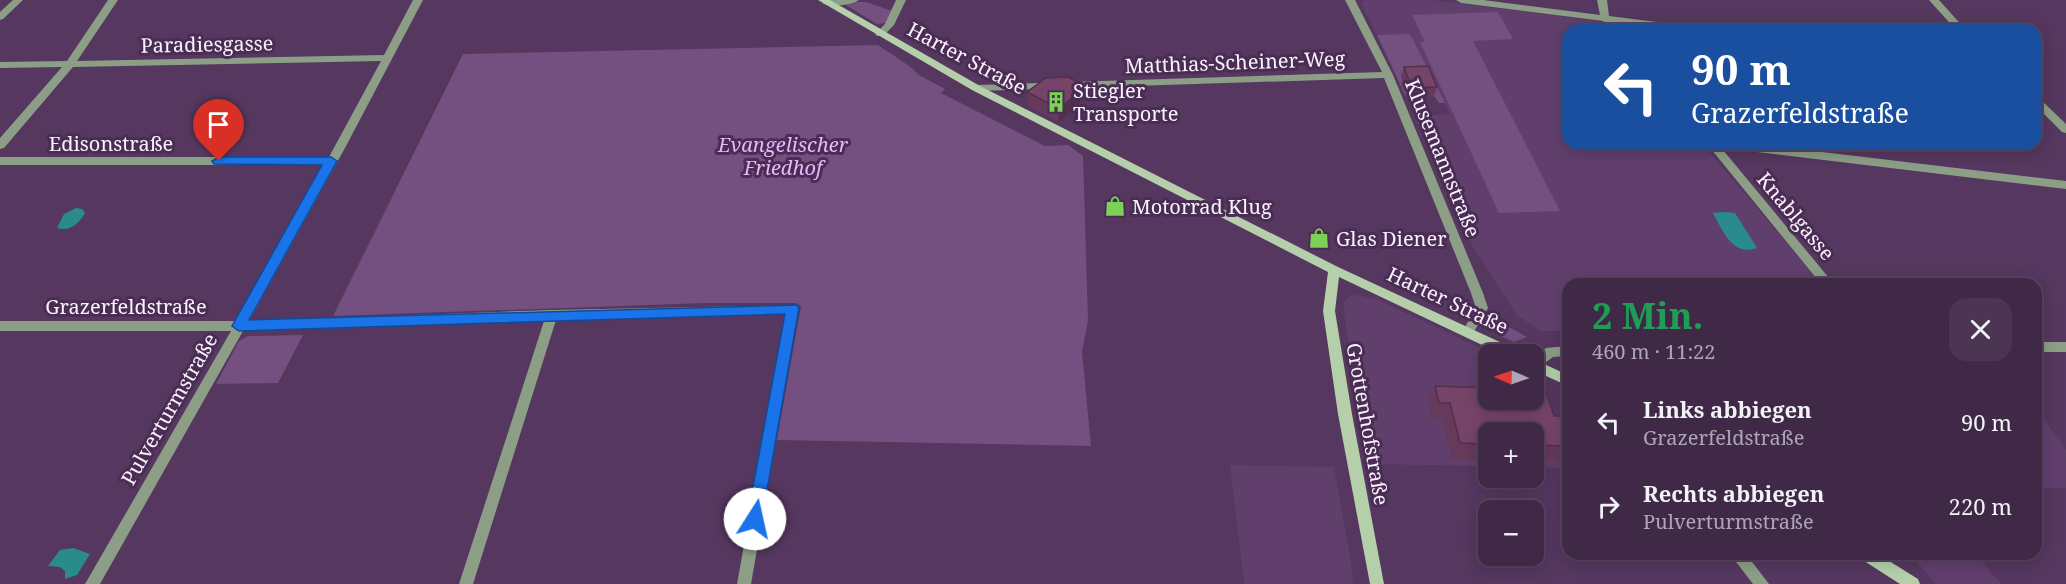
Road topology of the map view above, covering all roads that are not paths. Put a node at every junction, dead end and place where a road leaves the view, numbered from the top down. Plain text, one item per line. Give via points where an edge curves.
1 (18, 0) edge
2 (113, 0) edge
3 (418, 0) edge
4 (854, 0) edge
5 (901, 0) edge
6 (1350, 0) edge
7 (1461, 0) edge
8 (1602, 0) edge
9 (1934, 0) edge
10 (825, 1) edge
11 (0, 17) edge
12 (1605, 18) junction
13 (1612, 24) edge
14 (1650, 24) edge
15 (1956, 24) edge
16 (880, 34) junction
17 (388, 58) junction
18 (70, 64) junction
19 (0, 65) edge
20 (1388, 75) junction
21 (976, 88) junction
22 (2042, 107) edge
23 (2066, 130) edge
24 (0, 145) edge
25 (1717, 150) edge
26 (1774, 150) edge
27 (0, 161) edge
28 (331, 161) junction
29 (2066, 185) edge
30 (1334, 270) junction
31 (1823, 278) edge
32 (552, 315) junction
33 (0, 326) edge
34 (239, 326) junction
35 (1468, 333) junction
36 (1492, 344) edge
37 (2042, 346) edge
38 (2066, 347) edge
39 (1562, 351) edge
40 (1544, 356) edge
41 (1544, 369) edge
42 (1562, 378) edge
43 (1742, 560) edge
44 (1875, 560) edge
45 (92, 584) edge
46 (466, 584) edge
47 (744, 584) edge
48 (1377, 584) edge
49 (1762, 584) edge
50 (1912, 584) edge

1 - 11 street
2 - 18 street
3 - 17 street, Pulverturmstraße
4 - 10 street
5 - 16 street
6 - 20 street, Klusemannstraße
7 - 12 street
8 - 12 street
9 - 15 street
10 - 16 main road, Harter Straße
12 - 13 street
12 - 14 street
16 - 21 main road, Harter Straße
17 - 18 street, Paradiesgasse
17 - 28 street, Pulverturmstraße
18 - 19 street, Paradiesgasse
18 - 24 street
20 - 21 street, Matthias-Scheiner-Weg
20 - 35 street, Klusemannstraße via 1482,308
21 - 30 main road, Harter Straße
22 - 23 street
25 - 31 street, Knablgasse
26 - 29 street
27 - 28 street, Edisonstraße
28 - 34 street, Pulverturmstraße
30 - 35 main road, Harter Straße
30 - 48 main road, Grottenhofstraße via 1329,311
32 - 34 street, Grazerfeldstraße
32 - 46 street
32 - 47 street, Grazerfeldstraße via 792,308
33 - 34 street, Grazerfeldstraße
34 - 45 street, Pulverturmstraße
35 - 36 main road, Harter Straße
37 - 38 street
39 - 40 street
41 - 42 main road
43 - 49 street
44 - 50 main road

